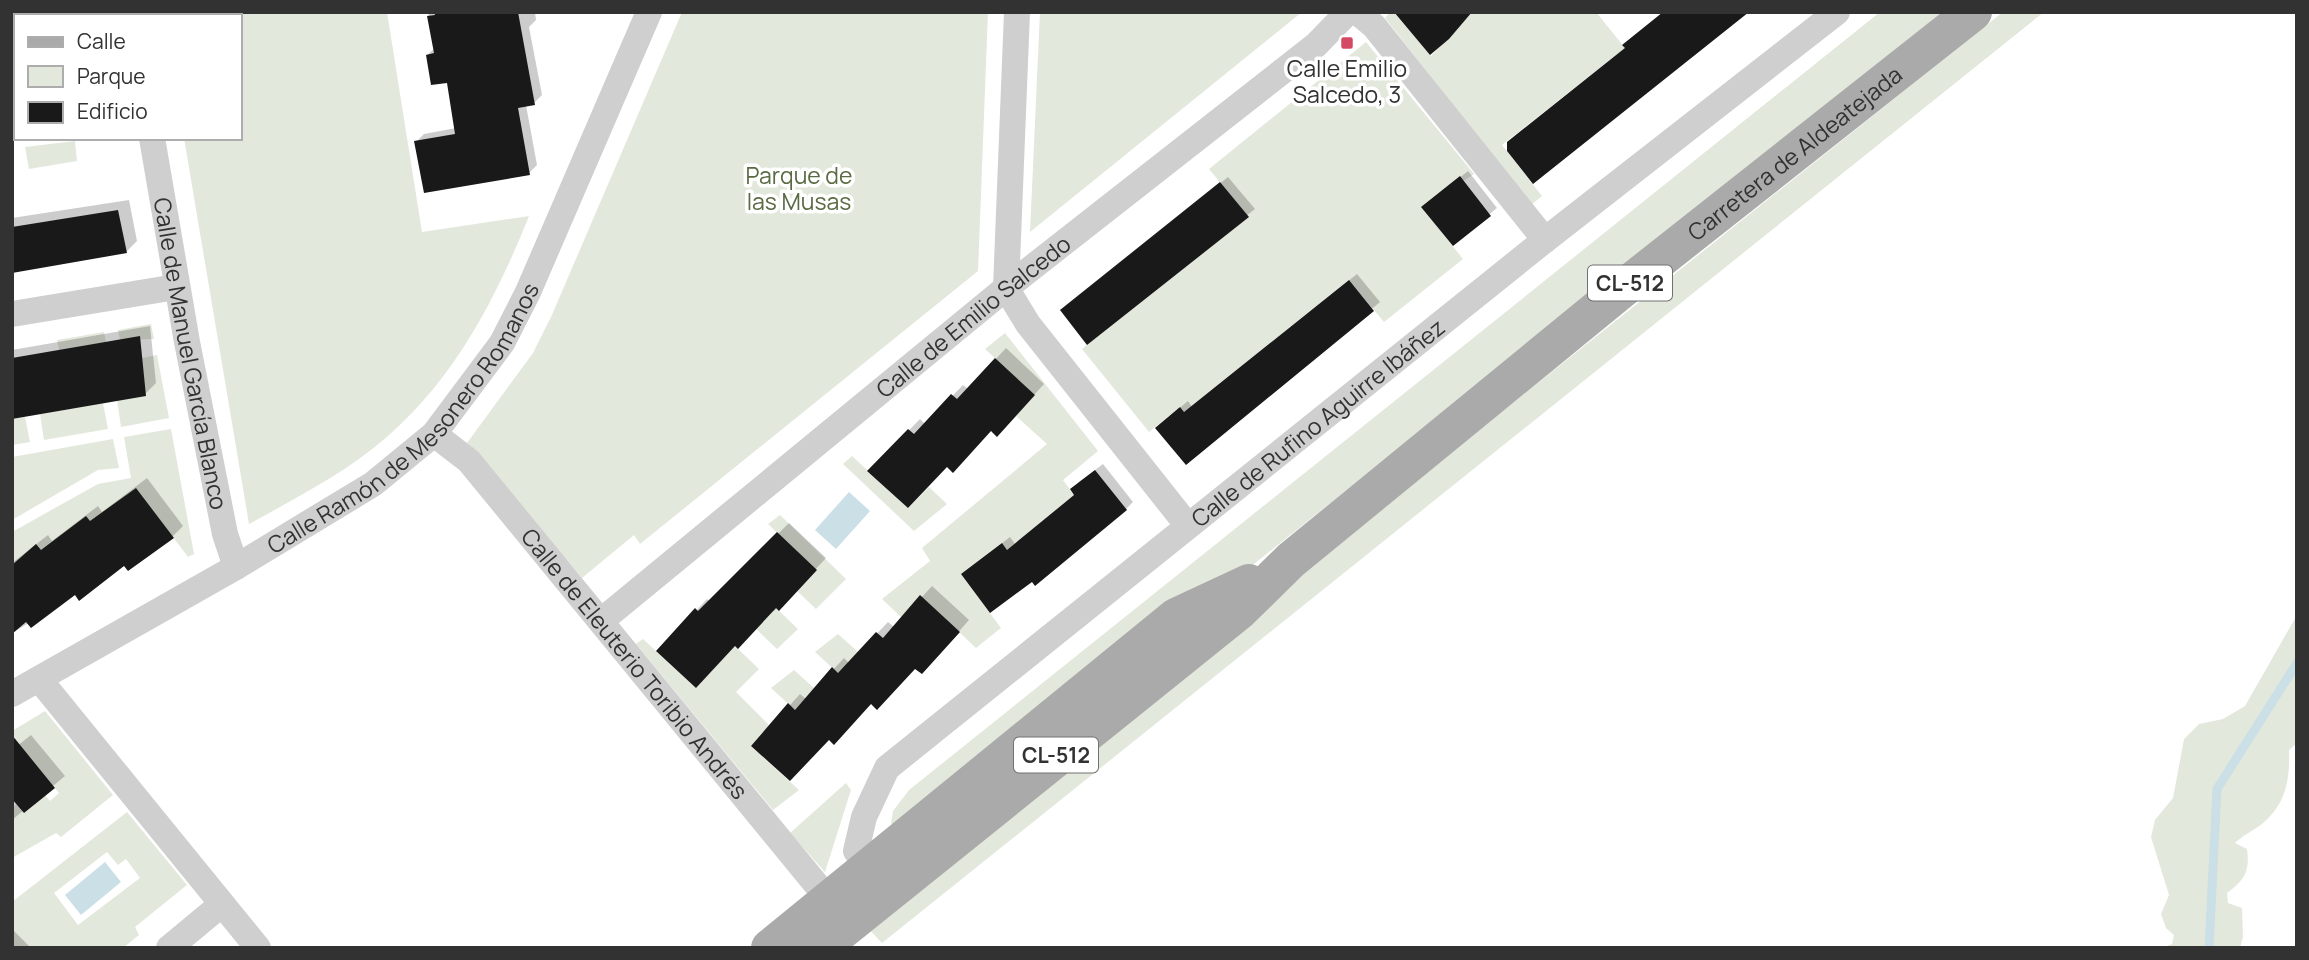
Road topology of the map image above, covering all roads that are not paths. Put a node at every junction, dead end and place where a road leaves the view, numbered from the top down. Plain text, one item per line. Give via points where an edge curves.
1 (649, 12) edge
2 (1017, 12) edge
3 (1348, 12) edge
4 (1357, 12) edge
5 (1837, 12) edge
6 (1973, 12) edge
7 (152, 140) edge
8 (1545, 240) junction
9 (176, 287) junction
10 (1006, 288) junction
11 (12, 314) edge
12 (434, 434) junction
13 (1188, 526) junction
14 (1290, 560) junction
15 (236, 567) junction
16 (601, 621) junction
17 (38, 679) junction
18 (12, 694) edge
19 (1030, 776) junction
20 (868, 868) junction
21 (829, 900) junction
22 (222, 904) junction
23 (169, 948) edge
24 (258, 948) edge
25 (769, 948) edge
26 (820, 948) edge

1 - 12 street, Calle Ramón de Mesonero Romanos via 502,344
2 - 10 street
3 - 10 street, Calle de Emilio Salcedo via 1316,45
4 - 8 street via 1374,26
5 - 8 street, Calle de Rufino Aguirre Ibáñez
6 - 14 main road, Carretera de Aldeatejada / CL-512
7 - 9 street, Calle de Manuel García Blanco
8 - 13 street, Calle de Rufino Aguirre Ibáñez
9 - 11 street
9 - 15 street, Calle de Manuel García Blanco via 225,534
10 - 13 street via 1028,324
10 - 16 street, Calle de Emilio Salcedo
12 - 15 street, Calle Ramón de Mesonero Romanos via 373,484
12 - 16 street, Calle de Eleuterio Toribio Andrés via 469,461
13 - 20 street, Calle de Rufino Aguirre Ibáñez via 887,768 864,817 856,851
14 - 19 main road, Carretera de Aldeatejada / CL-512 via 1239,611
14 - 20 main road, Carretera de Aldeatejada / CL-512 via 1236,591 1176,617
15 - 17 street, Calle Ramón de Mesonero Romanos
16 - 21 street, Calle de Eleuterio Toribio Andrés
17 - 18 street, Calle Ramón de Mesonero Romanos
17 - 22 street
19 - 20 main road via 977,801 892,867
19 - 26 main road, Carretera de Aldeatejada / CL-512
20 - 21 main road, Carretera de Aldeatejada / CL-512
21 - 25 main road, Carretera de Aldeatejada / CL-512
22 - 23 street
22 - 24 street

